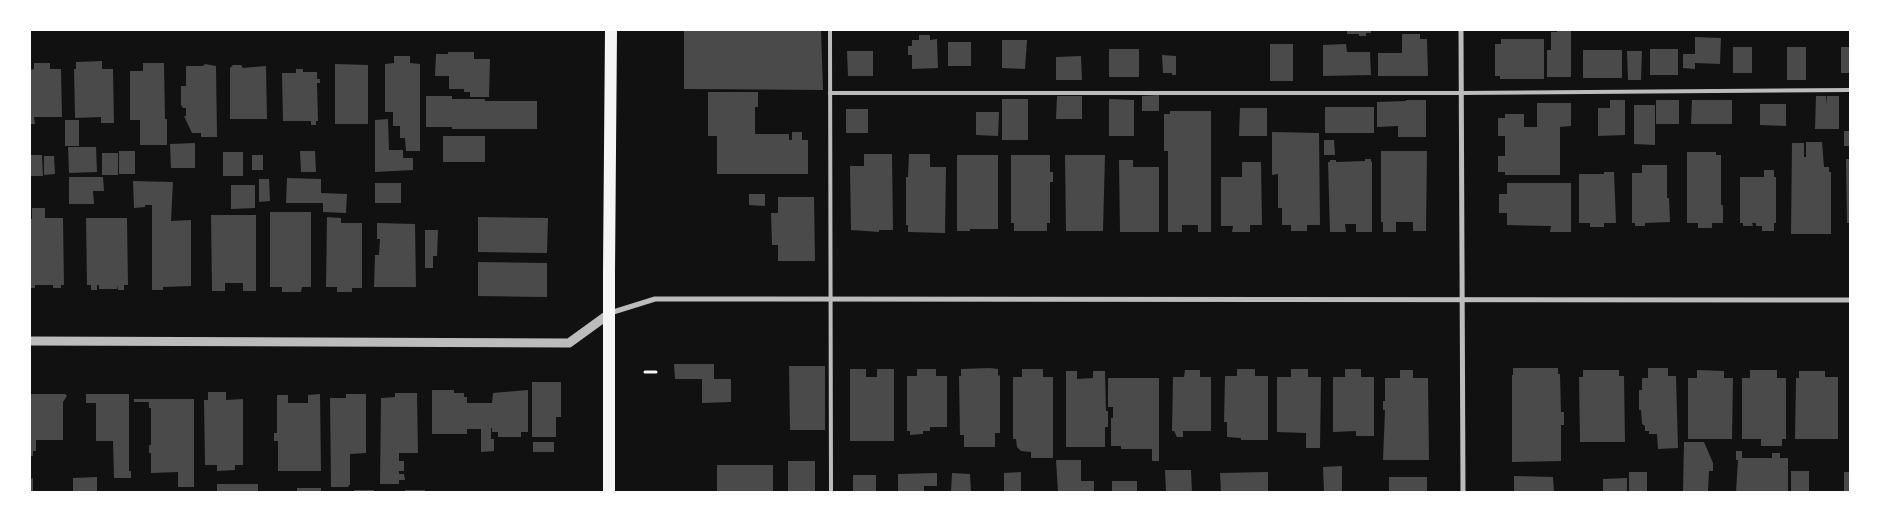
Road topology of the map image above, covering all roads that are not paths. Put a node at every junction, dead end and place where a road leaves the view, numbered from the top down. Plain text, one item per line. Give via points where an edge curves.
1 (611, 30) edge
2 (830, 30) edge
3 (1461, 30) edge
4 (1850, 90) edge
5 (830, 93) junction
6 (1461, 93) junction
7 (830, 299) junction
8 (1462, 300) junction
9 (1850, 300) edge
10 (608, 314) junction
11 (30, 340) edge
12 (609, 492) edge
13 (830, 492) edge
14 (1463, 492) edge

1 - 10 main road
2 - 5 lane
3 - 6 street
4 - 6 lane
5 - 6 lane
5 - 7 lane
6 - 8 street
7 - 8 street
7 - 10 street via 655,299
7 - 13 lane
8 - 9 street
8 - 14 street
10 - 11 street via 569,343
10 - 12 main road

